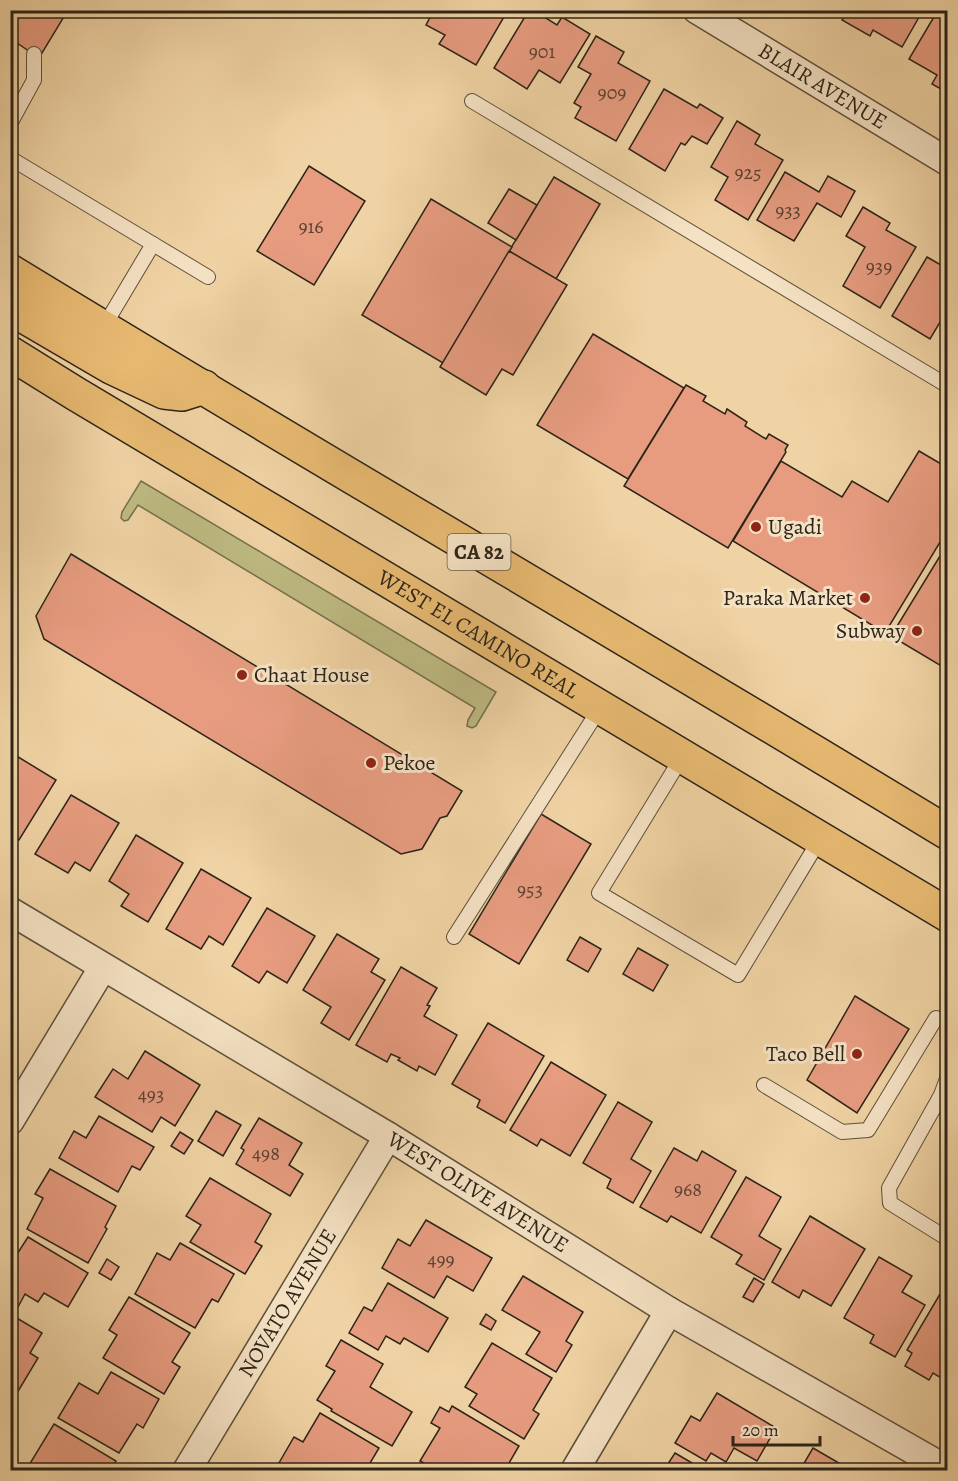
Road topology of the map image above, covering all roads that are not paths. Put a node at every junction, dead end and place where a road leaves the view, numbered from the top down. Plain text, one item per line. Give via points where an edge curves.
1 (697, 10) edge
2 (34, 54) dead end
3 (472, 101) dead end
4 (10, 124) edge
5 (10, 158) edge
6 (948, 162) edge
7 (153, 244) junction
8 (10, 271) edge
9 (208, 277) dead end
10 (10, 308) edge
11 (103, 328) junction
12 (10, 353) edge
13 (948, 386) edge
14 (204, 387) junction
15 (600, 708) junction
16 (682, 757) junction
17 (948, 833) edge
18 (820, 839) junction
19 (10, 911) edge
20 (948, 915) edge
21 (454, 937) dead end
22 (103, 968) junction
23 (936, 1018) dead end
24 (948, 1076) edge
25 (764, 1085) dead end
26 (10, 1121) edge
27 (388, 1136) junction
28 (948, 1239) edge
29 (669, 1311) junction
30 (187, 1470) edge
31 (575, 1470) edge
32 (948, 1470) edge

1 - 6 street, BLAIR AVENUE
2 - 4 lane via 34,80
3 - 13 lane
5 - 7 lane
7 - 9 lane
7 - 11 lane
8 - 11 main road, CA 82
10 - 14 main road via 111,367 164,392 182,394
11 - 14 main road, CA 82
12 - 15 main road, WEST EL CAMINO REAL
14 - 17 main road, CA 82
15 - 16 main road, WEST EL CAMINO REAL
15 - 21 lane
16 - 18 main road, WEST EL CAMINO REAL
16 - 18 lane via 599,892 709,958 738,975
18 - 20 main road, WEST EL CAMINO REAL
19 - 22 street, WEST OLIVE AVENUE
22 - 26 street
22 - 27 street, WEST OLIVE AVENUE
23 - 25 lane via 868,1130 842,1132
24 - 28 lane via 889,1188 890,1203
27 - 29 street, WEST OLIVE AVENUE
27 - 30 street, NOVATO AVENUE
29 - 31 street
29 - 32 street, WEST OLIVE AVENUE

